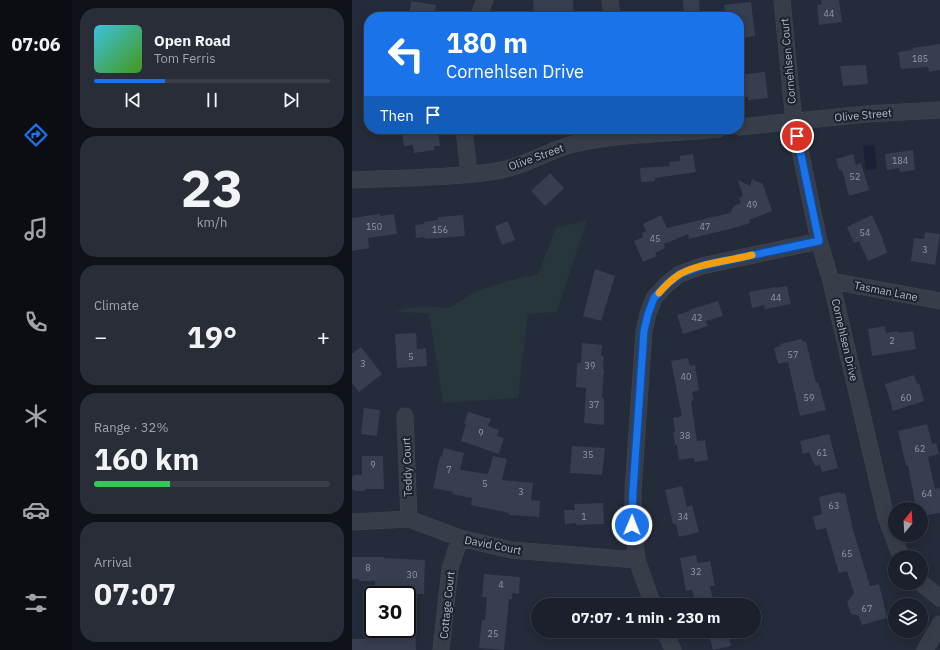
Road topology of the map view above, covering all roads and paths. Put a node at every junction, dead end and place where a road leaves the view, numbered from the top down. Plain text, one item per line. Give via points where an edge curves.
1 (484, 0) edge
2 (610, 0) edge
3 (782, 0) edge
4 (480, 12) edge
5 (611, 12) edge
6 (940, 110) edge
7 (794, 122) junction
8 (744, 127) edge
9 (465, 134) edge
10 (616, 134) edge
11 (469, 174) junction
12 (352, 180) edge
13 (819, 241) junction
14 (832, 280) junction
15 (940, 300) edge
16 (405, 416) dead end
17 (409, 519) junction
18 (352, 522) edge
19 (460, 538) junction
20 (899, 550) edge
21 (637, 560) junction
22 (928, 589) edge
23 (651, 598) edge
24 (940, 598) edge
25 (940, 624) edge
26 (668, 638) edge
27 (441, 650) edge
28 (673, 650) edge
29 (925, 650) edge

1 - 4 street
2 - 5 street
3 - 7 street, Cornehlsen Court
6 - 7 street, Olive Street via 866,114
7 - 8 street, Olive Street
7 - 13 street, Cornehlsen Drive
9 - 11 street
10 - 11 street, Olive Street via 549,152 517,166
11 - 12 street, Olive Street
13 - 14 street, Cornehlsen Drive
13 - 21 street via 702,266 680,274 654,298 644,331 633,491 632,525
14 - 15 street, Tasman Lane
14 - 20 street, Cornehlsen Drive via 886,517
16 - 17 street, Teddy Court
17 - 18 street, David Court
17 - 19 street, David Court
19 - 21 street, David Court via 512,550
19 - 27 street, Cottage Court via 450,568
21 - 23 street
22 - 24 street
25 - 29 street
26 - 28 street

